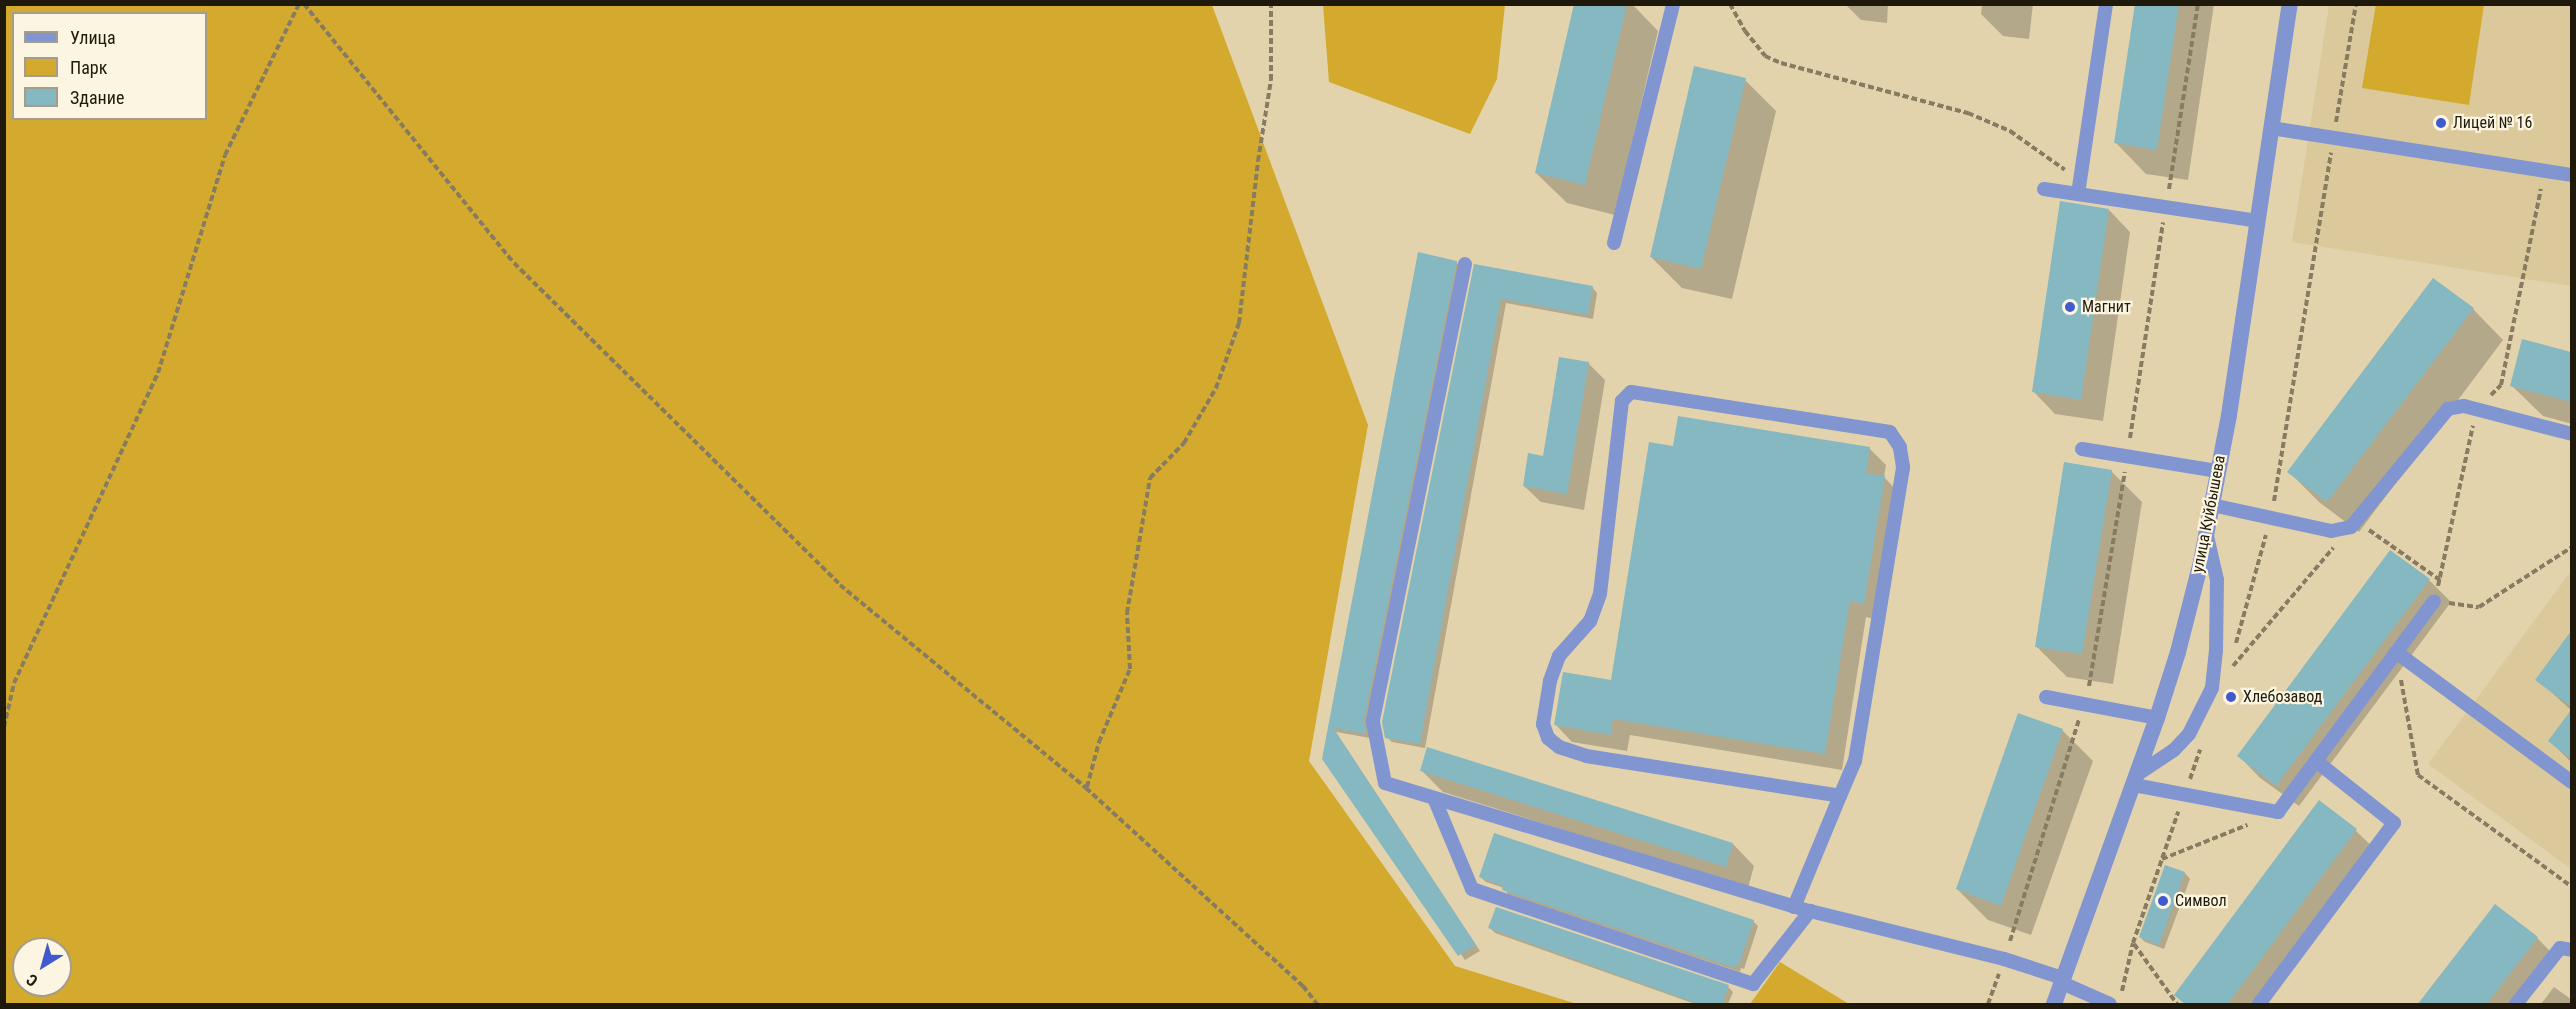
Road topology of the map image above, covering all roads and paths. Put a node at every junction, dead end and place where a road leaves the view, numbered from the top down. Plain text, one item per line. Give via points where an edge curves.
1 (299, 4) edge
2 (304, 4) edge
3 (1271, 4) edge
4 (1673, 4) edge
5 (1730, 4) edge
6 (2106, 4) edge
7 (2198, 4) edge
8 (2290, 4) edge
9 (2271, 128) junction
10 (2545, 170) junction
11 (2571, 175) edge
12 (2078, 188) junction
13 (2044, 189) dead end
14 (2166, 206) junction
15 (2258, 221) junction
16 (1614, 243) dead end
17 (1464, 264) dead end
18 (2477, 409) junction
19 (2571, 434) edge
20 (2082, 449) dead end
21 (2127, 456) junction
22 (2218, 471) junction
23 (2212, 505) junction
24 (2354, 524) junction
25 (2206, 533) junction
26 (2571, 547) edge
27 (2440, 580) junction
28 (2434, 601) junction
29 (2396, 652) junction
30 (2228, 672) dead end
31 (2046, 697) dead end
32 (2084, 704) junction
33 (2157, 718) junction
34 (4, 727) edge
35 (2316, 761) junction
36 (2136, 780) junction
37 (2571, 782) edge
38 (1086, 788) junction
39 (1840, 796) junction
40 (1434, 798) junction
41 (2278, 812) junction
42 (2162, 860) dead end
43 (2571, 887) edge
44 (1794, 907) junction
45 (1810, 911) junction
46 (2133, 943) dead end
47 (2571, 950) edge
48 (2004, 959) junction
49 (2062, 980) junction
50 (1317, 1005) edge
51 (1988, 1005) edge
52 (2054, 1005) edge
53 (2110, 1005) edge
54 (2177, 1005) edge
55 (2259, 1005) edge
56 (2516, 1005) edge

1 - 34 path via 225,155 158,373 14,683
2 - 38 path via 514,263 840,585
3 - 38 path via 1271,80 1239,323 1216,388 1184,443 1150,478 1127,613 1130,669 1099,742
4 - 16 lane
5 - 12 path via 1764,56 1968,113 2010,131 2056,162
6 - 12 lane
7 - 14 path
8 - 9 street, улица Куйбышева
9 - 10 lane
9 - 15 street, улица Куйбышева
10 - 11 lane
10 - 18 path via 2501,385
12 - 13 lane
12 - 14 lane
14 - 15 lane
14 - 21 path
15 - 22 street, улица Куйбышева
17 - 40 lane via 1373,722 1385,783
18 - 19 lane
18 - 24 lane via 2448,409
18 - 27 path
20 - 21 lane
21 - 22 lane
21 - 32 path via 2093,675
22 - 23 street, улица Куйбышева
23 - 24 lane via 2331,531
23 - 25 street, улица Куйбышева
24 - 27 path
24 - 30 path
25 - 33 street, улица Куйбышева via 2178,652
25 - 36 lane via 2217,580 2212,688 2189,734
26 - 28 path via 2479,607
27 - 28 path
28 - 29 lane
29 - 35 lane
29 - 37 lane
29 - 43 path via 2418,775
31 - 32 lane
32 - 33 lane
32 - 48 path
33 - 36 street, улица Куйбышева
35 - 41 lane
35 - 55 lane via 2394,823
36 - 41 lane
36 - 49 street, улица Куйбышева
38 - 50 path via 1304,986
39 - 39 lane via 1855,761 1903,467 1900,447 1890,432 1631,393 1622,401 1600,594 1590,621 1559,656 1550,681 1543,724 1548,738 1559,747 1586,756
39 - 44 lane
40 - 44 lane
40 - 45 lane via 1472,889 1753,984
41 - 42 path
44 - 45 lane
45 - 48 lane
46 - 54 path
47 - 56 lane via 2560,948
48 - 49 lane
48 - 51 path
49 - 52 street, улица Куйбышева
49 - 53 lane

